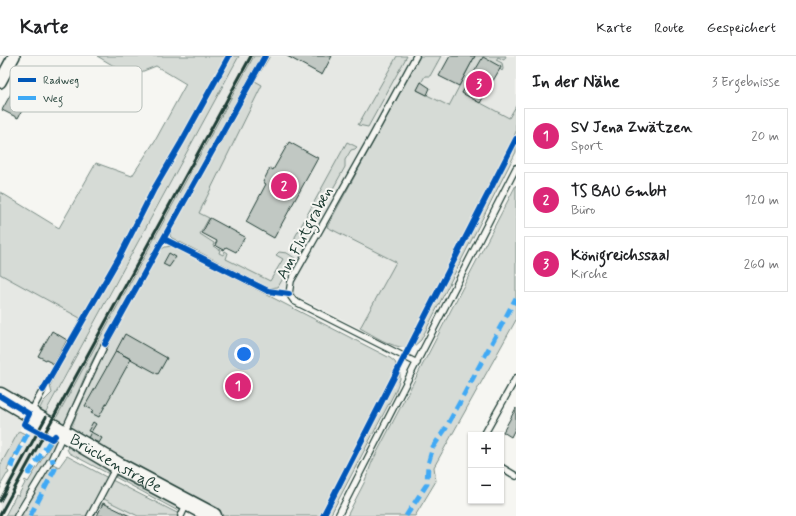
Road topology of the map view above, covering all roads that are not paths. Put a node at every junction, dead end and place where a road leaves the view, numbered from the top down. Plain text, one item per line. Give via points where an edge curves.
1 (14, 56) edge
2 (416, 56) edge
3 (0, 82) edge
4 (516, 168) edge
5 (105, 344) dead end
6 (417, 363) junction
7 (516, 378) edge
8 (43, 390) dead end
9 (0, 396) edge
10 (29, 414) junction
11 (486, 432) edge
12 (64, 434) junction
13 (117, 465) junction
14 (503, 468) edge
15 (516, 476) edge
16 (184, 509) edge
17 (17, 516) edge
18 (90, 516) edge
19 (213, 516) edge
20 (338, 516) edge

1 - 3 street
2 - 6 lane, Am Flutgraben via 291,281 289,294 294,301
4 - 6 lane
5 - 12 lane
6 - 20 lane
7 - 11 lane
8 - 10 lane
9 - 10 street, Brückenstraße
10 - 12 street, Brückenstraße
12 - 13 street, Brückenstraße
12 - 17 lane
13 - 16 street, Brückenstraße
13 - 18 lane
14 - 15 lane
16 - 19 street, Brückenstraße

